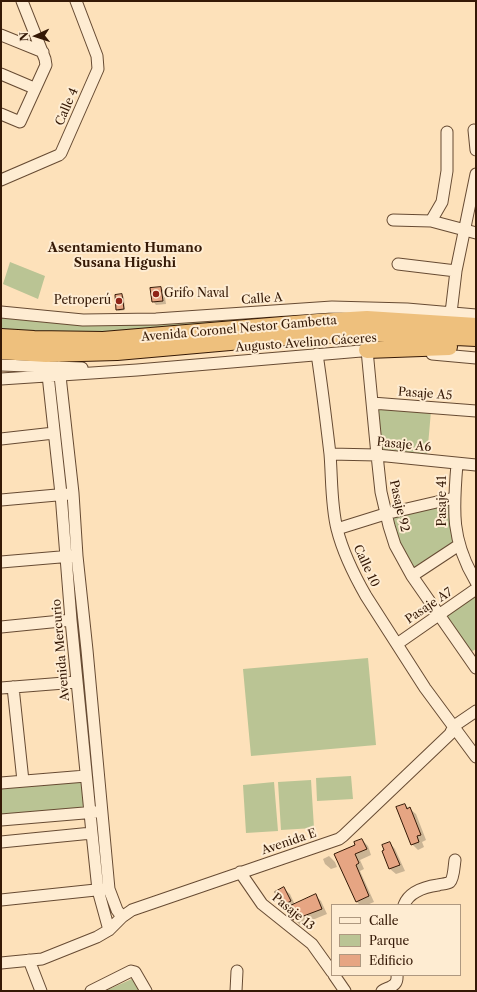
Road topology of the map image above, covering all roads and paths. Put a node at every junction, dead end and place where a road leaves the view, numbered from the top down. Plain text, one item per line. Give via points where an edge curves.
1 (22, 1) edge
2 (80, 2) edge
3 (1, 35) edge
4 (43, 52) junction
5 (1, 74) edge
6 (34, 88) junction
7 (1, 114) edge
8 (474, 130) dead end
9 (447, 132) dead end
10 (476, 150) edge
11 (476, 174) edge
12 (1, 180) edge
13 (393, 220) dead end
14 (431, 221) junction
15 (464, 230) junction
16 (476, 234) edge
17 (398, 264) dead end
18 (456, 271) junction
19 (1, 312) edge
20 (451, 313) junction
21 (476, 315) edge
22 (476, 326) edge
23 (1, 337) edge
24 (476, 338) edge
25 (476, 347) edge
26 (367, 350) junction
27 (1, 351) edge
28 (317, 354) junction
29 (476, 358) edge
30 (1, 365) edge
31 (48, 371) junction
32 (59, 371) junction
33 (1, 379) edge
34 (372, 403) junction
35 (476, 410) edge
36 (54, 433) junction
37 (1, 439) edge
38 (330, 454) junction
39 (377, 455) junction
40 (457, 464) junction
41 (476, 465) edge
42 (73, 493) junction
43 (61, 494) junction
44 (454, 498) junction
45 (1, 500) edge
46 (385, 514) junction
47 (337, 529) junction
48 (459, 545) junction
49 (77, 556) junction
50 (66, 557) junction
51 (1, 562) edge
52 (412, 576) junction
53 (476, 582) edge
54 (476, 590) edge
55 (438, 615) junction
56 (71, 620) junction
57 (1, 627) edge
58 (397, 644) junction
59 (88, 650) junction
60 (74, 651) junction
61 (472, 655) edge
62 (476, 668) edge
63 (77, 682) junction
64 (12, 687) junction
65 (1, 688) edge
66 (476, 711) edge
67 (476, 719) edge
68 (454, 731) junction
69 (476, 757) edge
70 (86, 776) junction
71 (22, 781) junction
72 (1, 783) edge
73 (102, 811) junction
74 (90, 812) junction
75 (1, 820) edge
76 (92, 833) junction
77 (1, 842) edge
78 (455, 860) dead end
79 (240, 872) junction
80 (104, 890) junction
81 (1, 900) edge
82 (404, 904) edge
83 (122, 917) junction
84 (109, 930) junction
85 (30, 960) junction
86 (1, 963) edge
87 (237, 971) dead end
88 (331, 971) edge
89 (335, 976) edge
90 (397, 976) edge
91 (95, 990) edge
92 (41, 991) edge
93 (146, 991) edge
94 (236, 991) edge
95 (345, 991) edge
96 (382, 991) edge

1 - 4 street
2 - 12 street, Calle 4 via 97,56 98,69 63,150 59,155
3 - 4 street
4 - 6 street via 46,65
5 - 6 street
6 - 7 street via 20,122
8 - 10 street
9 - 14 street via 447,171 442,202
11 - 15 street
13 - 14 street
14 - 15 street
15 - 16 street
15 - 18 street
17 - 18 street
18 - 20 street
19 - 20 street, Calle A via 83,320 156,319 332,307
20 - 21 street, Calle A
22 - 23 highway, Avenida Coronel Nestor Gambetta via 367,319 103,340
24 - 27 highway, Avenida Coronel Nestor Gambetta via 375,333 298,336 117,352 46,354
25 - 26 highway
26 - 28 street, Augusto Avelino Cáceres
26 - 29 street, Augusto Avelino Cáceres
26 - 34 street, Pasaje 92
28 - 32 street, Augusto Avelino Cáceres via 137,370
28 - 38 street, Calle 10
30 - 31 street
31 - 32 street, Augusto Avelino Cáceres
31 - 33 street
31 - 36 street, Avenida Mercurio
32 - 42 street, Avenida Mercurio
34 - 35 street, Pasaje A5
34 - 39 street, Pasaje 92
36 - 37 street
36 - 43 street, Avenida Mercurio
38 - 39 street, Pasaje A6
38 - 47 street, Calle 10
39 - 40 street, Pasaje A6
39 - 46 street, Pasaje 92
40 - 41 street, Pasaje A6
40 - 44 street, Pasaje 41
42 - 43 street
42 - 49 street, Avenida Mercurio
43 - 45 street
43 - 50 street, Avenida Mercurio
44 - 46 street
44 - 48 street, Pasaje 41 via 454,518
46 - 47 street
46 - 52 street, Pasaje 92 via 396,545
47 - 58 street, Calle 10 via 358,582
48 - 52 street
48 - 53 street, Pasaje 41
49 - 50 street
49 - 59 street, Avenida Mercurio
50 - 51 street
50 - 56 street, Avenida Mercurio
52 - 55 street, Pasaje 92
54 - 55 street, Pasaje A7
55 - 58 street, Pasaje A7
55 - 61 street, Pasaje 92
56 - 57 street
56 - 60 street, Avenida Mercurio
58 - 68 street, Calle 10
59 - 60 street
59 - 73 street, Avenida Mercurio
60 - 63 street, Avenida Mercurio
61 - 62 street, Pasaje 92
63 - 64 street
63 - 70 street, Avenida Mercurio
64 - 65 street
64 - 71 street
66 - 68 street
67 - 68 street
68 - 69 street, Calle 10
68 - 79 street, Avenida E via 343,836
70 - 71 street
70 - 74 street, Avenida Mercurio
71 - 72 street
73 - 74 street
73 - 80 street, Avenida Mercurio
74 - 75 street
74 - 76 street, Avenida Mercurio
76 - 77 street
76 - 80 street, Avenida Mercurio
78 - 82 street via 449,883 427,886 406,898
79 - 83 street, Avenida E via 132,910
79 - 88 street, Pasaje 13 via 262,904 312,944
80 - 81 street
80 - 83 street, Avenida Mercurio
80 - 84 street, Avenida Mercurio
83 - 84 street, Avenida E
84 - 85 street, Avenida E via 98,937 42,959
85 - 86 street, Avenida E
85 - 92 street
87 - 94 street
89 - 95 street
90 - 96 street via 395,984
91 - 93 street via 128,972 135,972

